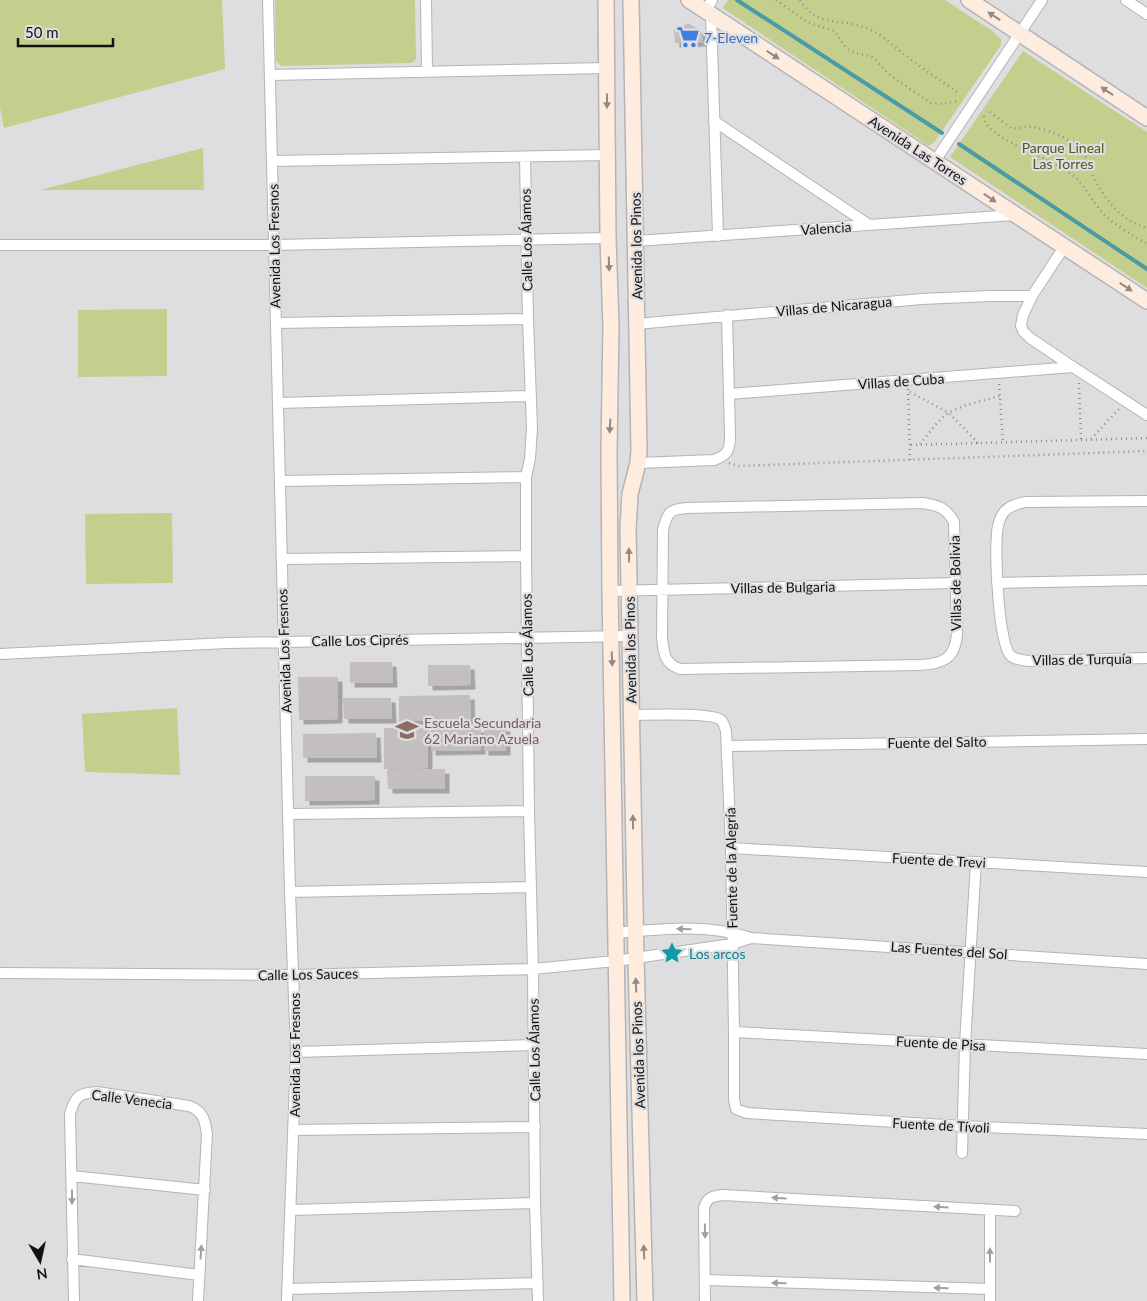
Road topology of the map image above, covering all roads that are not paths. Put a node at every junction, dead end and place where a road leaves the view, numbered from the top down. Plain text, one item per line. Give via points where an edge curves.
1 (268, 0) edge
2 (426, 0) edge
3 (606, 0) edge
4 (631, 0) edge
5 (688, 0) edge
6 (969, 0) edge
7 (1042, 0) edge
8 (1126, 0) edge
9 (710, 8) edge
10 (1147, 14) edge
11 (1020, 33) junction
12 (607, 68) junction
13 (427, 72) junction
14 (271, 75) junction
15 (1147, 118) edge
16 (714, 121) junction
17 (608, 155) junction
18 (525, 157) junction
19 (272, 161) junction
20 (935, 161) junction
21 (1016, 215) junction
22 (869, 225) junction
23 (718, 236) junction
24 (608, 238) junction
25 (526, 240) junction
26 (636, 241) junction
27 (0, 245) edge
28 (274, 245) junction
29 (1064, 247) junction
30 (1032, 296) junction
31 (1147, 301) edge
32 (727, 315) junction
33 (528, 319) junction
34 (276, 323) junction
35 (636, 324) junction
36 (611, 326) junction
37 (1076, 369) junction
38 (730, 394) junction
39 (530, 396) junction
40 (279, 403) junction
41 (1147, 415) edge
42 (638, 463) junction
43 (526, 477) junction
44 (281, 481) junction
45 (1147, 501) edge
46 (526, 556) junction
47 (282, 559) junction
48 (1147, 580) edge
49 (956, 583) junction
50 (997, 584) junction
51 (629, 590) junction
52 (662, 590) junction
53 (610, 591) junction
54 (630, 636) junction
55 (611, 637) junction
56 (527, 638) junction
57 (284, 641) junction
58 (0, 654) edge
59 (1147, 658) edge
60 (631, 715) junction
61 (1147, 739) edge
62 (727, 746) junction
63 (529, 811) junction
64 (289, 814) junction
65 (731, 848) junction
66 (976, 862) junction
67 (1147, 872) edge
68 (530, 887) junction
69 (290, 892) junction
70 (635, 931) junction
71 (732, 932) junction
72 (615, 933) junction
73 (751, 938) junction
74 (732, 944) junction
75 (971, 951) junction
76 (636, 958) junction
77 (615, 961) junction
78 (1147, 964) edge
79 (533, 969) junction
80 (0, 974) edge
81 (293, 975) junction
82 (734, 1032) junction
83 (965, 1044) junction
84 (533, 1045) junction
85 (296, 1052) junction
86 (1147, 1054) edge
87 (736, 1109) joint
88 (963, 1126) junction
89 (535, 1127) junction
90 (294, 1130) junction
91 (1147, 1134) edge
92 (962, 1153) dead end
93 (620, 1165) junction
94 (641, 1165) junction
95 (72, 1176) junction
96 (205, 1190) junction
97 (535, 1204) junction
98 (291, 1210) junction
99 (990, 1210) junction
100 (1015, 1211) dead end
101 (72, 1258) junction
102 (199, 1275) junction
103 (705, 1280) junction
104 (538, 1283) junction
105 (990, 1289) junction
106 (287, 1290) junction
107 (74, 1301) edge
108 (198, 1301) edge
109 (287, 1301) edge
110 (538, 1301) edge
111 (622, 1301) edge
112 (645, 1301) edge
113 (705, 1301) edge
114 (990, 1301) edge

1 - 14 street, Avenida Los Fresnos
2 - 13 street
3 - 12 street, Avenida los Pinos
4 - 26 street, Avenida los Pinos
5 - 9 street, Avenida Las Torres
11 -> 6 street
7 - 11 street
8 - 10 street
9 - 16 street
9 -> 20 street, Avenida Las Torres
15 -> 11 street
11 - 20 street
12 - 13 street
12 -> 17 street, Avenida los Pinos
13 - 14 street
14 - 19 street, Avenida Los Fresnos
16 - 22 street
16 - 23 street
17 - 18 street
17 - 24 street, Avenida los Pinos
18 - 19 street
18 - 25 street, Calle Los Álamos
19 - 28 street, Avenida Los Fresnos
20 -> 21 street, Avenida Las Torres
21 - 22 street, Valencia
21 - 29 street, Avenida Las Torres
22 - 23 street, Valencia
23 - 26 street, Valencia
24 - 25 street
24 -> 36 street, Avenida los Pinos
25 - 28 street
25 - 33 street, Calle Los Álamos
26 - 35 street, Avenida los Pinos
27 - 28 street
28 - 34 street, Avenida Los Fresnos
29 - 30 street
29 -> 31 street, Avenida Las Torres
30 - 32 street, Villas de Nicaragua via 922,299
30 - 37 street via 1023,315 1023,331
32 - 35 street, Villas de Nicaragua
32 - 38 street
33 - 34 street
33 - 39 street, Calle Los Álamos
34 - 40 street, Avenida Los Fresnos
35 - 36 street
35 - 42 street, Avenida los Pinos
36 -> 53 street, Avenida los Pinos
37 - 38 street, Villas de Cuba via 998,373 908,386
37 - 41 street
38 - 42 street via 730,444 723,456 714,460
39 - 40 street
39 - 43 street, Calle Los Álamos via 531,450
40 - 44 street, Avenida Los Fresnos
51 -> 42 street, Avenida los Pinos via 630,494
43 - 44 street
43 - 46 street, Calle Los Álamos
44 - 47 street, Avenida Los Fresnos
45 - 50 street, Villas de Turquía via 1012,505 1004,512 997,533
46 - 47 street
46 - 56 street, Calle Los Álamos
47 - 57 street, Avenida Los Fresnos
48 - 50 street
49 - 52 street, Villas de Bulgaria
49 - 52 street, Villas de Bolivia via 954,522 944,508 922,503 677,509 666,517 663,530
49 - 52 street, Villas de Bolivia via 956,647 948,657 935,664 919,665 680,669 667,661 664,655
50 - 59 street, Villas de Turquía via 1006,648 1011,656 1030,660
51 - 52 street, Villas de Bulgaria
51 - 53 street, Villas de Bulgaria
51 - 54 street, Avenida los Pinos
53 - 55 street, Avenida los Pinos
54 - 55 street, Calle Los Ciprés
54 - 60 street, Avenida los Pinos
55 - 56 street, Calle Los Ciprés
55 -> 72 street, Avenida los Pinos
56 - 57 street, Calle Los Ciprés
56 - 63 street, Calle Los Álamos
57 - 58 street, Calle Los Ciprés
57 - 64 street, Avenida Los Fresnos
60 - 62 street, Fuente de la Alegría via 716,718 725,726
70 -> 60 street, Avenida los Pinos
61 - 62 street, Fuente del Salto
62 - 65 street, Fuente de la Alegría
63 - 64 street
63 - 68 street, Calle Los Álamos
64 - 69 street, Avenida Los Fresnos
65 - 66 street, Fuente de Trevi
65 - 71 street, Fuente de la Alegría
66 - 67 street, Fuente de Trevi
66 - 75 street
68 - 69 street
68 - 79 street, Calle Los Álamos
69 - 81 street, Avenida Los Fresnos
71 -> 70 street, Las Fuentes del Sol via 665,928
70 - 72 street, Las Fuentes del Sol
70 - 76 street, Avenida los Pinos
71 - 73 street, Las Fuentes del Sol
71 - 74 street, Fuente de la Alegría
72 - 77 street, Avenida los Pinos
73 - 74 street, Las Fuentes del Sol
73 - 75 street, Las Fuentes del Sol
74 - 76 street, Las Fuentes del Sol
74 - 82 street, Fuente de la Alegría
75 - 78 street, Las Fuentes del Sol
75 - 83 street
76 - 77 street, Las Fuentes del Sol
94 -> 76 street, Avenida los Pinos
77 - 79 street, Calle Los Sauces
77 - 93 street, Avenida los Pinos
79 - 81 street, Calle Los Sauces
79 - 84 street, Calle Los Álamos
80 - 81 street, Calle Los Sauces
81 - 85 street, Avenida Los Fresnos
82 - 83 street, Fuente de Pisa
82 - 87 street, Fuente de la Alegría
83 - 86 street, Fuente de Pisa
83 - 88 street
84 - 85 street
84 - 89 street, Calle Los Álamos
85 - 90 street, Avenida Los Fresnos
87 - 88 street, Fuente de Tívoli via 747,1113
88 - 91 street, Fuente de Tívoli
88 - 92 street
89 - 90 street
89 - 97 street, Calle Los Álamos
90 - 98 street, Avenida Los Fresnos
93 - 94 street
93 - 111 street, Avenida los Pinos
112 -> 94 street, Avenida los Pinos
95 - 96 street
95 - 96 street, Calle Venecia via 70,1114 73,1102 85,1093 97,1092 197,1108 202,1114 207,1134
95 -> 101 street, Calle Venecia
102 -> 96 street, Calle Venecia
97 - 98 street
97 - 104 street, Calle Los Álamos
98 - 106 street, Avenida Los Fresnos
99 - 100 street
99 -> 103 street via 723,1195 712,1197 704,1208
105 -> 99 street
101 - 102 street
101 - 107 street, Calle Venecia
102 - 108 street, Calle Venecia
105 -> 103 street
103 - 113 street
104 - 106 street
104 - 110 street, Calle Los Álamos
105 - 114 street
106 - 109 street, Avenida Los Fresnos

